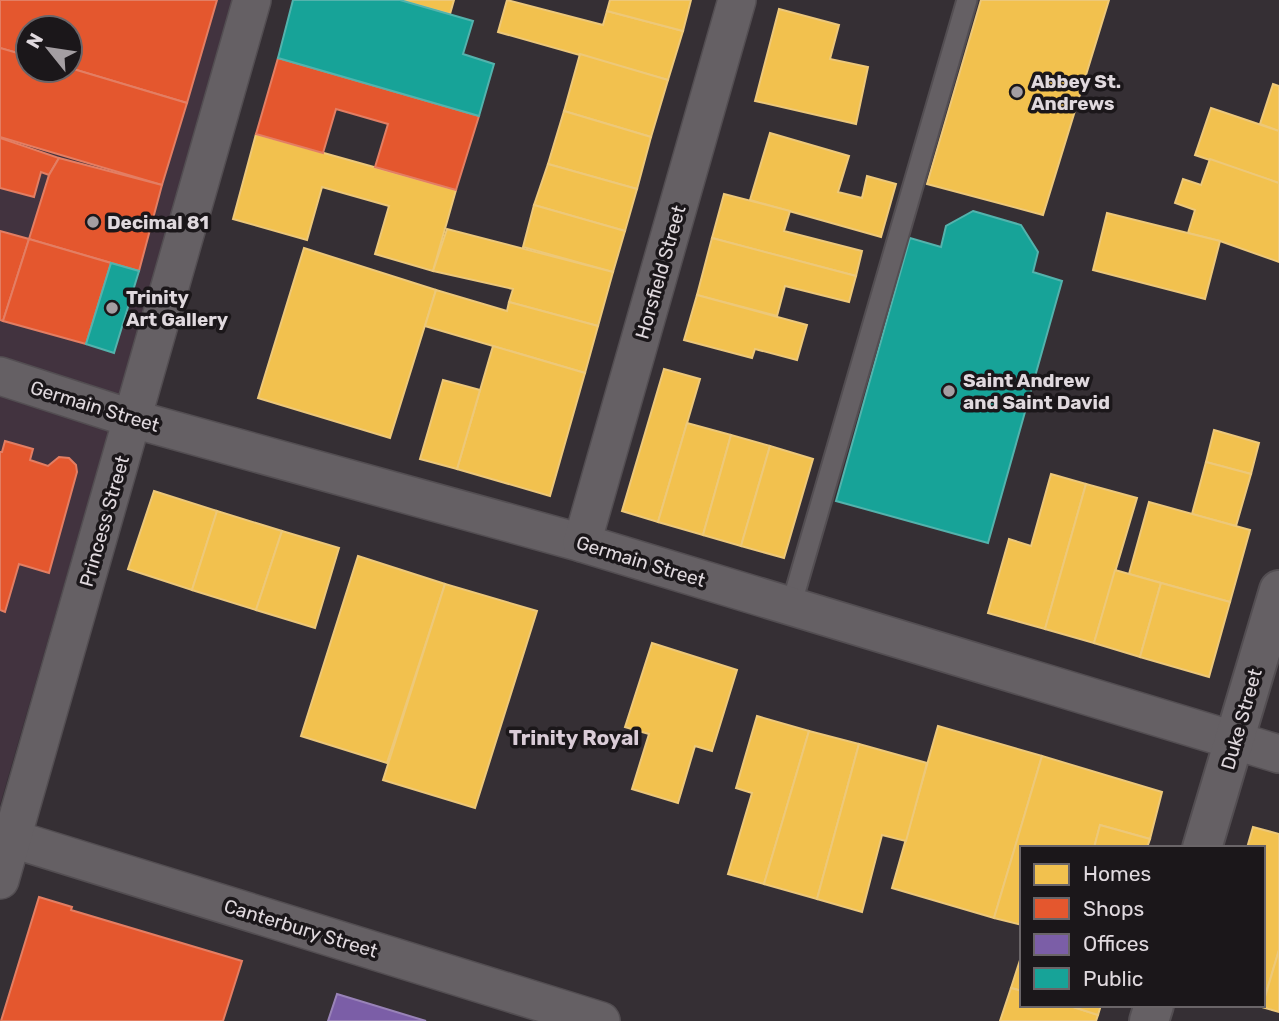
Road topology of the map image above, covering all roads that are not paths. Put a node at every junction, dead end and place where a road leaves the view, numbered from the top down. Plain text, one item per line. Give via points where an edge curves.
1 (251, 0) edge
2 (737, 0) edge
3 (967, 0) edge
4 (0, 376) edge
5 (133, 419) junction
6 (582, 544) junction
7 (1279, 590) edge
8 (791, 607) junction
9 (1236, 741) junction
10 (1279, 754) edge
11 (6, 837) edge
12 (1203, 846) edge
13 (0, 880) edge
14 (601, 1021) edge

1 - 5 street, Princess Street
2 - 6 street, Horsfield Street
3 - 8 lane
4 - 5 street, Germain Street
5 - 6 street, Germain Street
5 - 11 street, Princess Street
6 - 8 street, Germain Street
7 - 9 street, Duke Street
8 - 9 street, Germain Street
9 - 10 street, Germain Street
9 - 12 street, Duke Street
11 - 13 street, Princess Street
11 - 14 street, Canterbury Street

